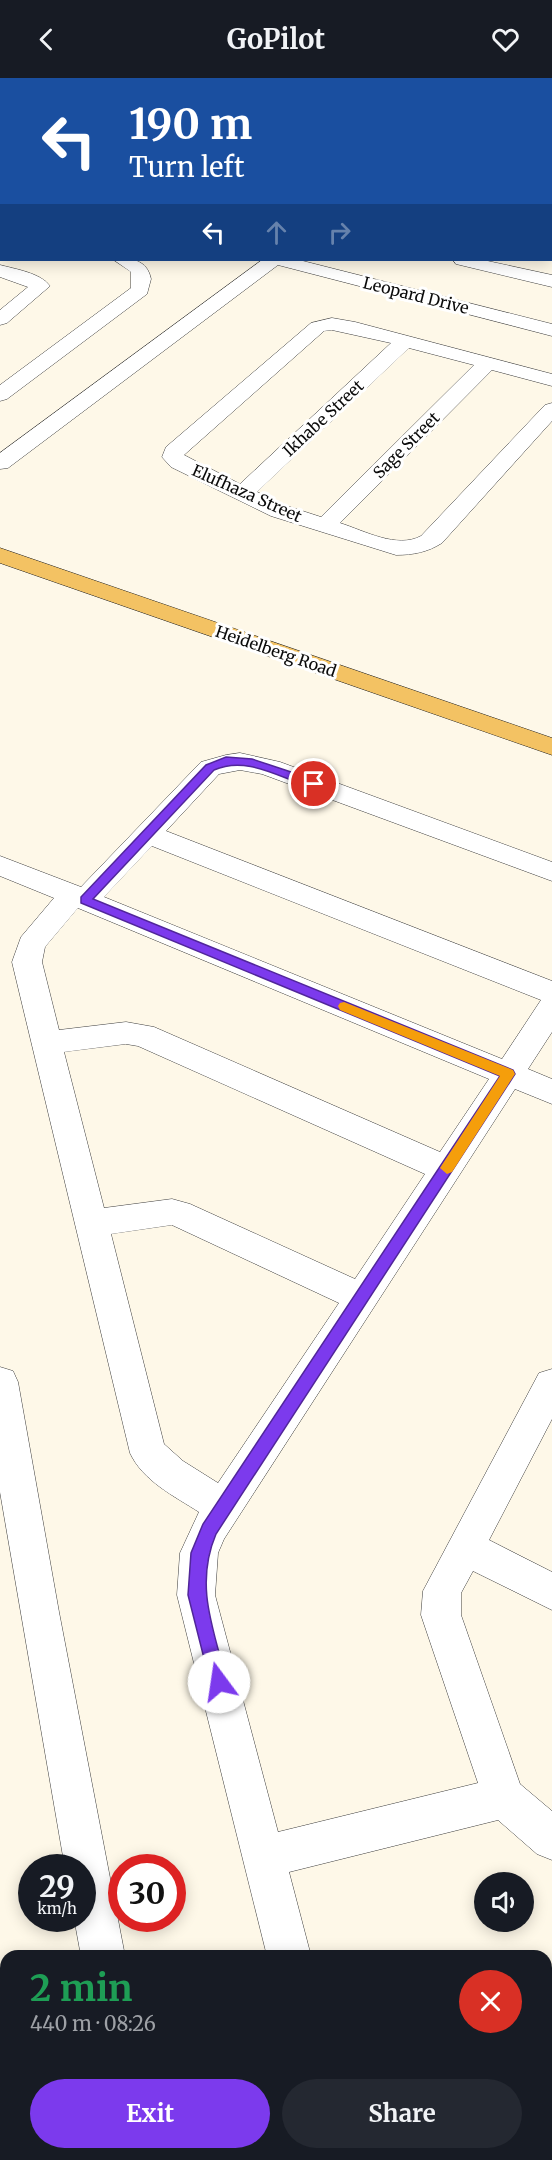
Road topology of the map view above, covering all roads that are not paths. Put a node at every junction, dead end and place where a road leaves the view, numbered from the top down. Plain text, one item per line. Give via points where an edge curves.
1 (126, 261) edge
2 (272, 261) edge
3 (283, 261) edge
4 (467, 261) edge
5 (0, 271) edge
6 (548, 276) edge
7 (0, 319) edge
8 (552, 330) edge
9 (404, 342) junction
10 (487, 364) junction
11 (552, 380) edge
12 (0, 395) edge
13 (552, 409) edge
14 (0, 463) edge
15 (243, 493) junction
16 (325, 526) junction
17 (0, 555) edge
18 (552, 747) edge
19 (147, 834) junction
20 (0, 866) edge
21 (552, 872) edge
22 (79, 898) junction
23 (552, 993) edge
24 (552, 1008) edge
25 (48, 1043) junction
26 (508, 1074) junction
27 (552, 1092) edge
28 (446, 1169) junction
29 (92, 1223) junction
30 (362, 1298) junction
31 (0, 1383) edge
32 (551, 1387) edge
33 (223, 1508) junction
34 (465, 1547) junction
35 (552, 1592) edge
36 (504, 1798) junction
37 (552, 1839) edge
38 (263, 1857) junction
39 (102, 1950) edge
40 (287, 1950) edge

1 - 12 street via 140,270 140,290
2 - 14 street
3 - 8 street, Leopard Drive
4 - 6 street
5 - 7 street via 41,286
9 - 10 street, Elufhaza Street
9 - 15 street, Ikhabe Street
9 - 15 street, Elufhaza Street via 341,325 318,327 174,452 178,462
10 - 11 street, Elufhaza Street
10 - 16 street, Sage Street
13 - 16 street, Elufhaza Street via 424,545 396,548
15 - 16 street, Elufhaza Street via 279,511
17 - 18 main road, Heidelberg Road
19 - 21 street via 210,768 226,761 248,761
19 - 22 street
19 - 23 street
20 - 22 street
22 - 25 street via 31,944 27,962
22 - 26 street
24 - 26 street
25 - 28 street via 126,1033 143,1035
25 - 29 street
26 - 27 street
26 - 28 street
28 - 30 street
29 - 30 street via 172,1212
29 - 33 street via 148,1453 170,1473
30 - 33 street
31 - 39 street
32 - 34 street
33 - 38 street via 199,1553 196,1595
34 - 35 street
34 - 36 street via 442,1591 441,1615
36 - 37 street
36 - 38 street
38 - 40 street

